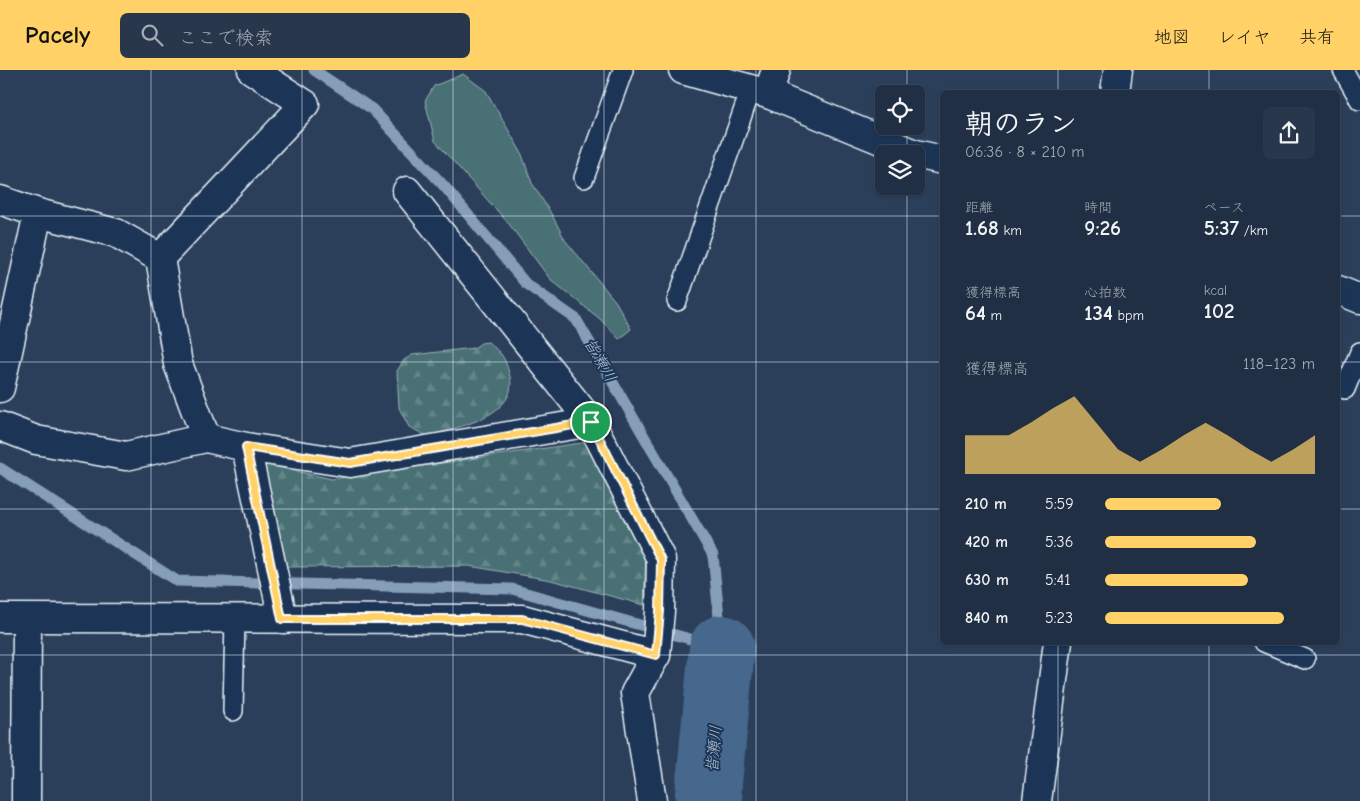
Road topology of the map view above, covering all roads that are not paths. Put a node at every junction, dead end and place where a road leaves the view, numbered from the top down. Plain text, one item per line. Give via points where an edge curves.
1 (252, 70) edge
2 (623, 70) edge
3 (684, 70) edge
4 (1118, 70) edge
5 (1343, 70) edge
6 (765, 85) edge
7 (1115, 90) edge
8 (1360, 100) edge
9 (895, 145) edge
10 (925, 156) edge
11 (940, 160) edge
12 (584, 178) dead end
13 (407, 191) dead end
14 (0, 200) edge
15 (38, 213) junction
16 (160, 258) junction
17 (1340, 291) edge
18 (1360, 299) edge
19 (677, 301) dead end
20 (1360, 352) edge
21 (0, 388) edge
22 (1346, 389) dead end
23 (591, 422) junction
24 (0, 426) edge
25 (206, 438) junction
26 (246, 447) junction
27 (281, 612) junction
28 (0, 618) edge
29 (27, 619) junction
30 (235, 619) junction
31 (1058, 645) edge
32 (1271, 645) edge
33 (656, 655) junction
34 (1305, 659) dead end
35 (233, 711) dead end
36 (26, 801) edge
37 (652, 801) edge
38 (1037, 801) edge

1 - 16 street via 305,104
2 - 12 lane
3 - 6 street
4 - 7 street
5 - 8 lane
6 - 9 street
6 - 19 lane
10 - 11 street
13 - 23 street
14 - 15 street
15 - 16 street via 116,233
15 - 21 street
16 - 25 street via 178,364
17 - 18 street
20 - 22 lane
23 - 26 street via 350,463
23 - 33 street via 661,560
24 - 25 street via 36,440 126,456
25 - 26 street
26 - 27 street
27 - 30 street
27 - 33 street via 522,619
28 - 29 street
29 - 30 street
29 - 36 street
30 - 35 lane
31 - 38 street
32 - 34 lane
33 - 37 street via 635,693

